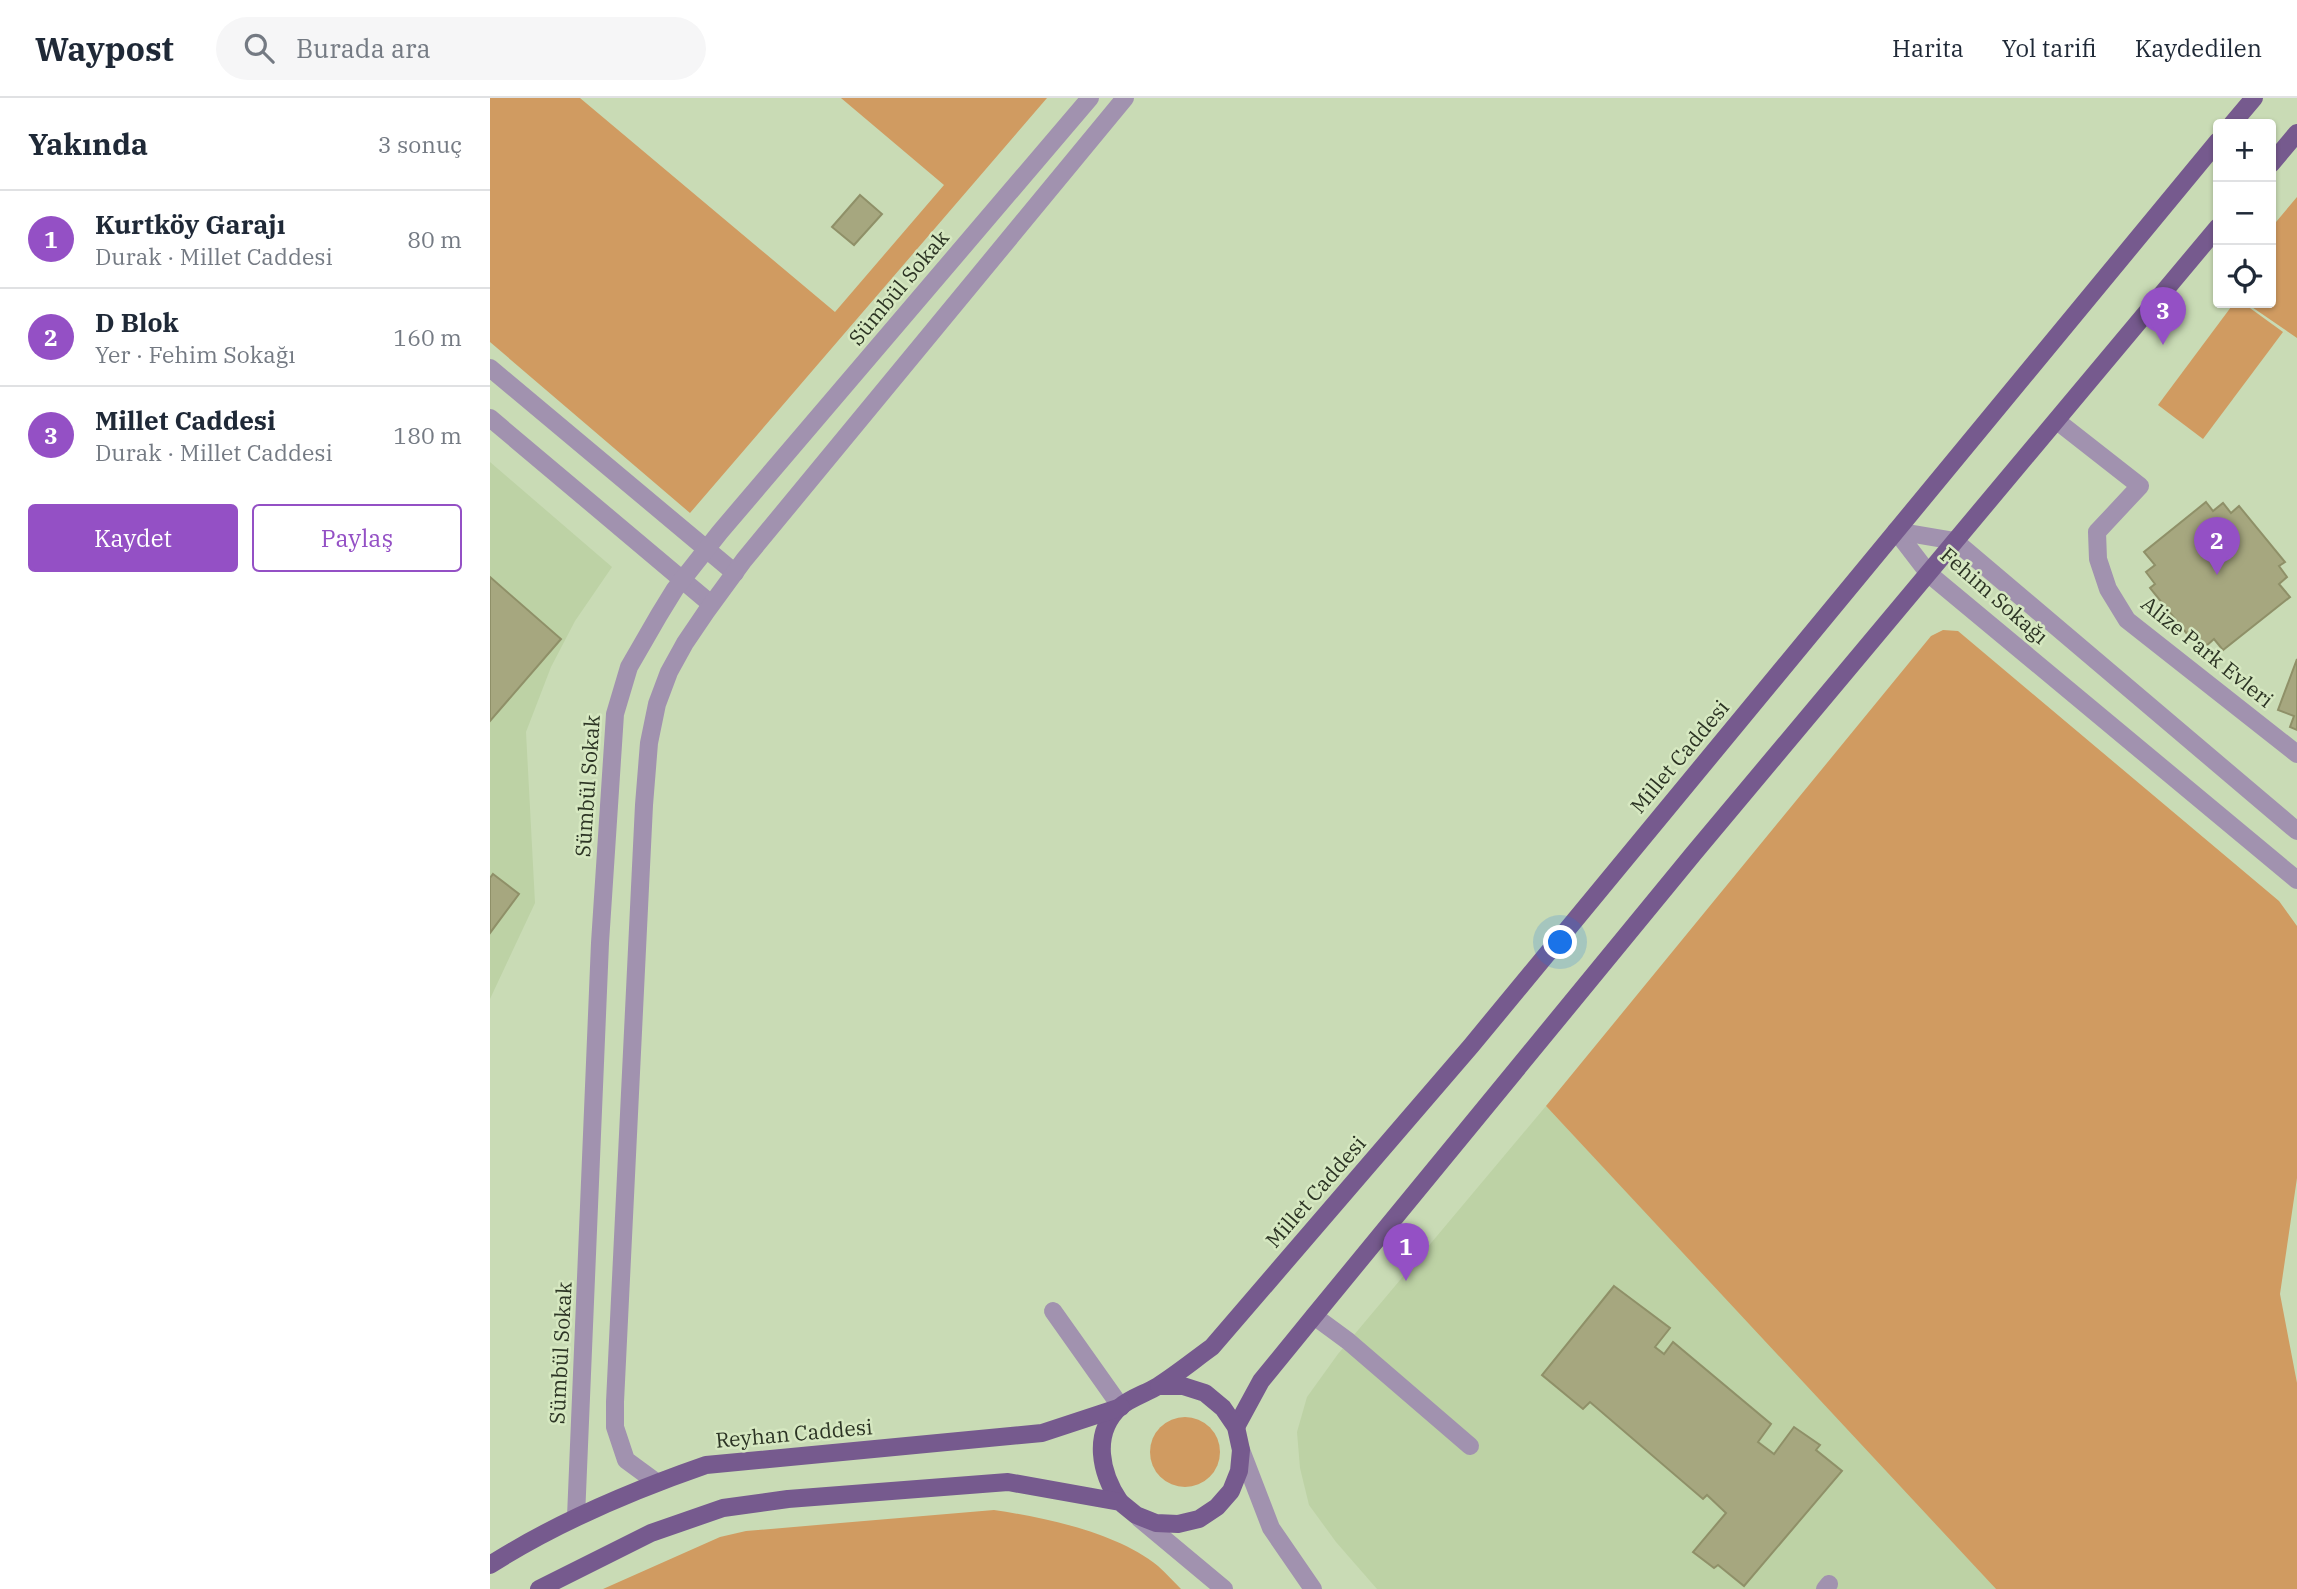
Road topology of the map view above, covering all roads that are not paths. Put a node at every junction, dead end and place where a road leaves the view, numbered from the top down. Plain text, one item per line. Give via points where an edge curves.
1 (1090, 98) edge
2 (1125, 98) edge
3 (2254, 98) edge
4 (2236, 119) edge
5 (2297, 133) edge
6 (2213, 147) edge
7 (2276, 158) edge
8 (2213, 233) edge
9 (490, 368) edge
10 (490, 418) edge
11 (2057, 421) junction
12 (1896, 531) junction
13 (1955, 541) junction
14 (706, 550) junction
15 (735, 573) junction
16 (1929, 574) junction
17 (682, 580) junction
18 (711, 604) junction
19 (2297, 754) edge
20 (2297, 831) edge
21 (2297, 880) edge
22 (1053, 1311) dead end
23 (1314, 1316) junction
24 (1159, 1386) junction
25 (1121, 1407) junction
26 (1236, 1427) junction
27 (1470, 1446) dead end
28 (1241, 1450) junction
29 (656, 1482) junction
30 (1120, 1502) junction
31 (1136, 1515) junction
32 (576, 1517) junction
33 (490, 1565) edge
34 (539, 1589) edge
35 (1224, 1589) edge
36 (1313, 1589) edge

1 - 14 street, Sümbül Sokak
2 - 15 street
3 - 4 main road
5 - 7 main road
6 - 12 main road, Millet Caddesi
8 - 11 main road
9 - 14 street
10 - 17 street
11 - 13 main road
11 - 19 street, Alize Park Evleri via 2140,486 2097,532 2098,559 2108,589 2127,620
12 - 13 street, Fehim Sokağı
12 - 16 street, Fehim Sokağı
12 - 24 main road, Millet Caddesi via 1471,1046 1212,1348
13 - 16 main road
13 - 20 street, Fehim Sokağı
14 - 15 street
14 - 17 street, Sümbül Sokak
15 - 18 street
16 - 21 street, Fehim Sokağı
16 - 23 main road
17 - 18 street
17 - 32 street, Sümbül Sokak via 629,667 615,714 600,943
18 - 29 street via 685,643 657,704 643,806 615,1427 626,1460
22 - 25 street
23 - 26 main road via 1261,1381
23 - 27 street
24 - 25 main road
24 - 26 main road via 1183,1385 1205,1393
25 - 29 main road, Reyhan Caddesi via 1042,1433 706,1465
25 - 30 main road via 1108,1424 1102,1444 1108,1485
26 - 28 main road
28 - 31 main road via 1231,1491 1199,1519 1156,1523
28 - 36 street via 1271,1528
29 - 32 main road, Reyhan Caddesi
30 - 31 main road
30 - 34 main road via 1008,1482 723,1508 652,1533
31 - 35 street
32 - 33 main road, Reyhan Caddesi

